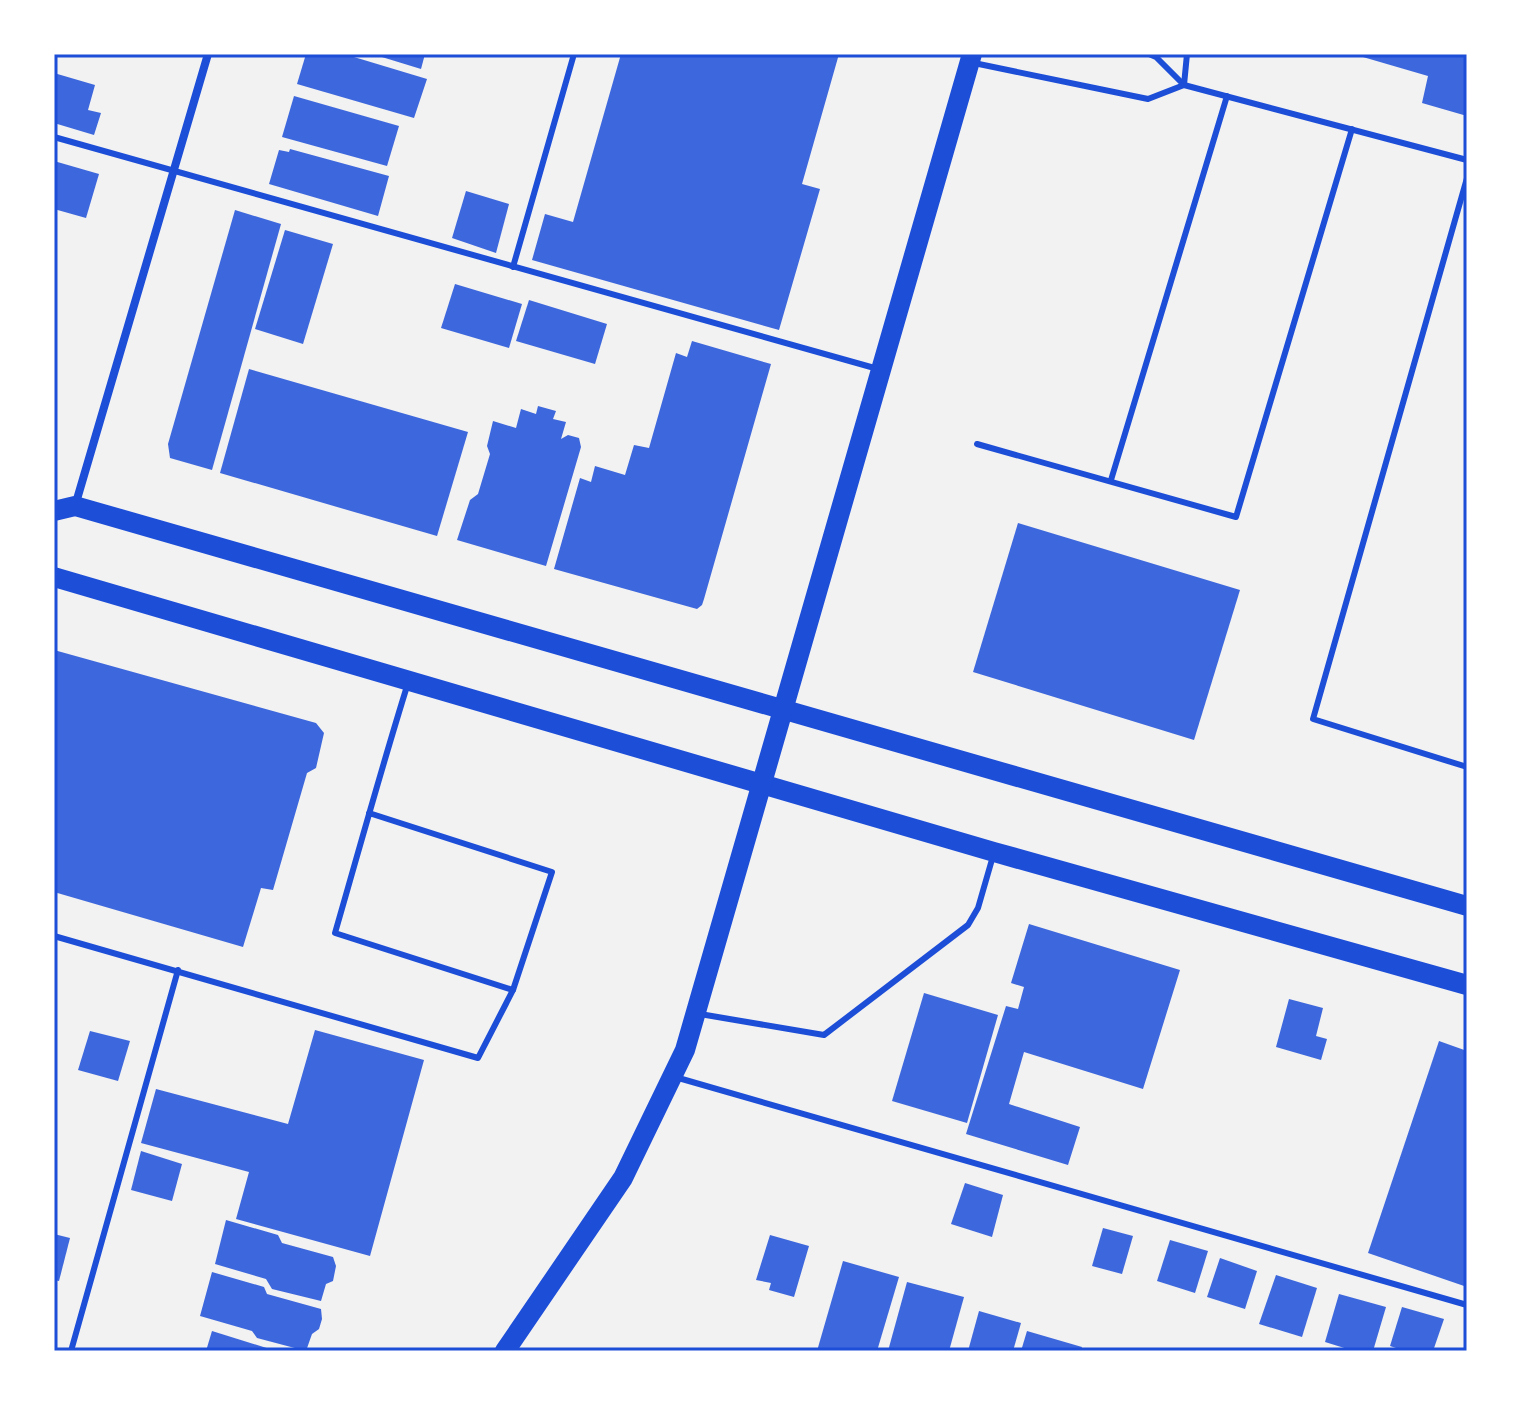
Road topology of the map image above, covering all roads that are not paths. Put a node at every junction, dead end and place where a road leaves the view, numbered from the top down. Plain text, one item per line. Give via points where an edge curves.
1 (208, 54) edge
2 (574, 54) edge
3 (1149, 54) edge
4 (1187, 54) edge
5 (971, 58) edge
6 (1184, 85) junction
7 (1227, 96) junction
8 (1352, 129) junction
9 (54, 137) edge
10 (1467, 160) edge
11 (174, 172) junction
12 (1467, 178) edge
13 (513, 267) junction
14 (881, 370) junction
15 (977, 444) dead end
16 (1111, 480) junction
17 (75, 506) junction
18 (54, 511) edge
19 (54, 577) edge
20 (408, 681) junction
21 (783, 710) junction
22 (1467, 767) edge
23 (762, 784) junction
24 (369, 813) junction
25 (994, 852) junction
26 (1467, 906) edge
27 (54, 936) edge
28 (178, 970) junction
29 (1467, 985) edge
30 (513, 990) junction
31 (695, 1013) junction
32 (672, 1076) junction
33 (1467, 1305) edge
34 (71, 1351) edge
35 (505, 1351) edge

1 - 11 street
2 - 13 lane
3 - 6 lane
4 - 6 lane
5 - 6 lane via 1148,99
5 - 14 main road
6 - 7 lane
7 - 8 lane
7 - 16 lane
8 - 10 lane
8 - 16 lane via 1236,517
9 - 11 lane
11 - 13 lane
11 - 17 street
12 - 22 lane via 1313,719
13 - 14 lane
14 - 21 main road
15 - 16 lane
17 - 18 main road
17 - 21 main road
19 - 20 main road
20 - 23 main road
20 - 24 lane
21 - 23 main road
21 - 26 main road
23 - 25 main road
23 - 31 main road
24 - 30 lane via 335,933
24 - 30 lane via 552,872
25 - 29 main road
25 - 31 lane via 968,925 824,1035
27 - 28 lane
28 - 30 lane via 478,1058
28 - 34 lane
31 - 32 main road
32 - 33 lane
32 - 35 main road via 623,1178

